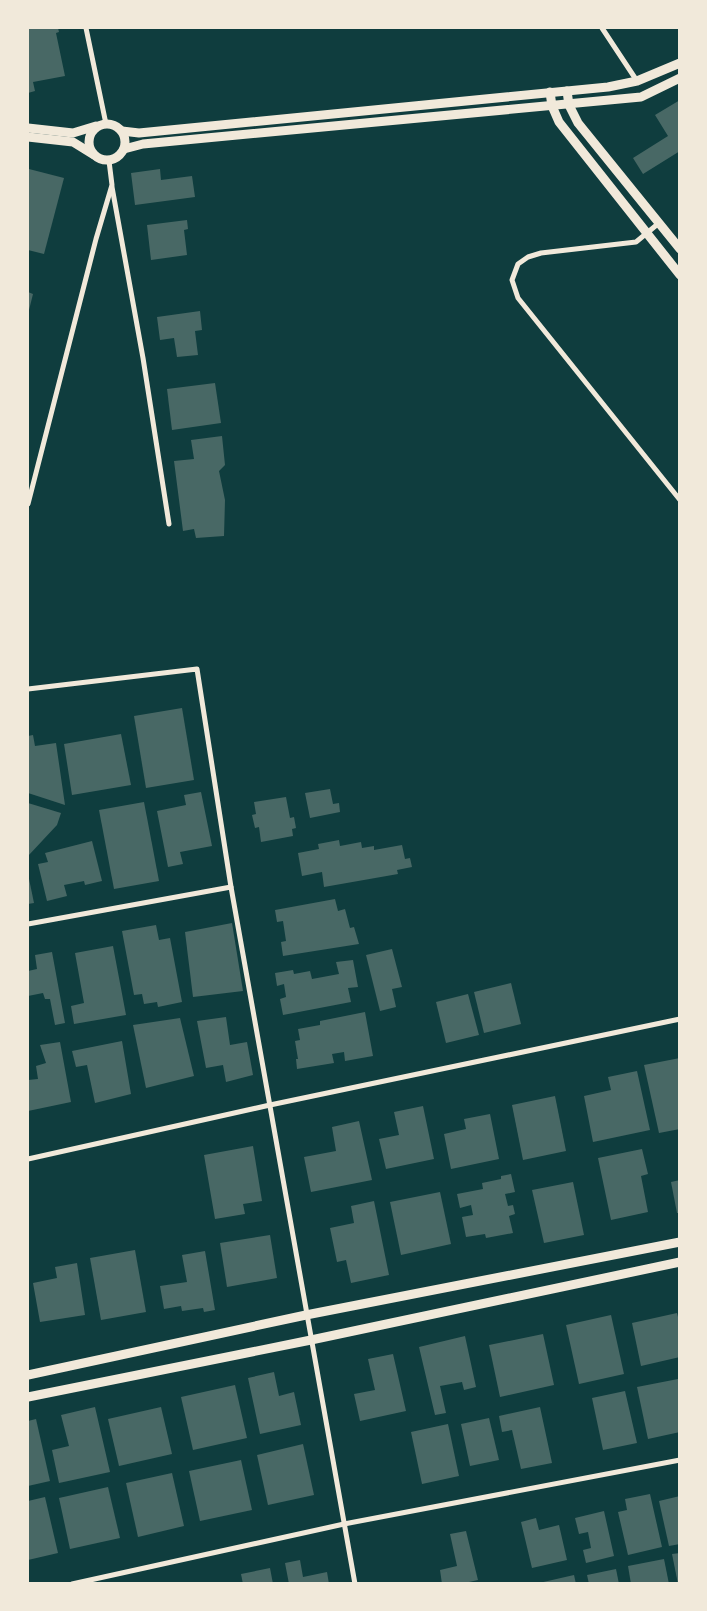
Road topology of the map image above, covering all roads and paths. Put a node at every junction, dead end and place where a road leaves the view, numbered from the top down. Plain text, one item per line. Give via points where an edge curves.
1 (86, 28) edge
2 (602, 28) edge
3 (680, 63) edge
4 (680, 78) edge
5 (637, 81) junction
6 (567, 90) junction
7 (550, 92) junction
8 (569, 105) junction
9 (552, 106) junction
10 (102, 125) junction
11 (28, 128) edge
12 (122, 131) junction
13 (28, 137) edge
14 (124, 149) junction
15 (96, 156) junction
16 (109, 161) junction
17 (112, 185) junction
18 (659, 223) junction
19 (647, 233) junction
20 (680, 249) edge
21 (680, 275) edge
22 (680, 500) edge
23 (28, 504) edge
24 (169, 524) dead end
25 (28, 689) edge
26 (231, 887) junction
27 (28, 924) edge
28 (680, 1019) edge
29 (270, 1105) junction
30 (28, 1159) edge
31 (680, 1242) edge
32 (680, 1262) edge
33 (306, 1315) junction
34 (311, 1340) junction
35 (28, 1375) edge
36 (28, 1397) edge
37 (680, 1460) edge
38 (344, 1524) junction
39 (72, 1584) edge
40 (355, 1584) edge

1 - 10 street
2 - 5 street
3 - 5 street
4 - 8 street via 641,97
5 - 6 street
6 - 7 street
6 - 8 street
7 - 9 street
7 - 12 street via 139,133
8 - 9 street
8 - 18 street via 578,123
9 - 14 street via 142,144
9 - 19 street via 565,131
10 - 11 street via 73,133
10 - 12 street via 114,124
10 - 15 street via 92,131 90,138
12 - 14 street via 126,142
13 - 15 street via 73,142
14 - 16 street via 122,154
15 - 16 street
16 - 17 street
17 - 23 street
17 - 24 street via 144,358
18 - 19 street
18 - 20 street
19 - 21 street
19 - 22 street via 636,242 528,257 518,264 512,280 518,298
25 - 26 street via 197,669
26 - 27 street
26 - 29 street
28 - 29 street
29 - 30 street
29 - 33 street
31 - 33 street
32 - 34 street
33 - 34 street
33 - 35 street
34 - 36 street
34 - 38 street
37 - 38 street
38 - 39 street
38 - 40 street

